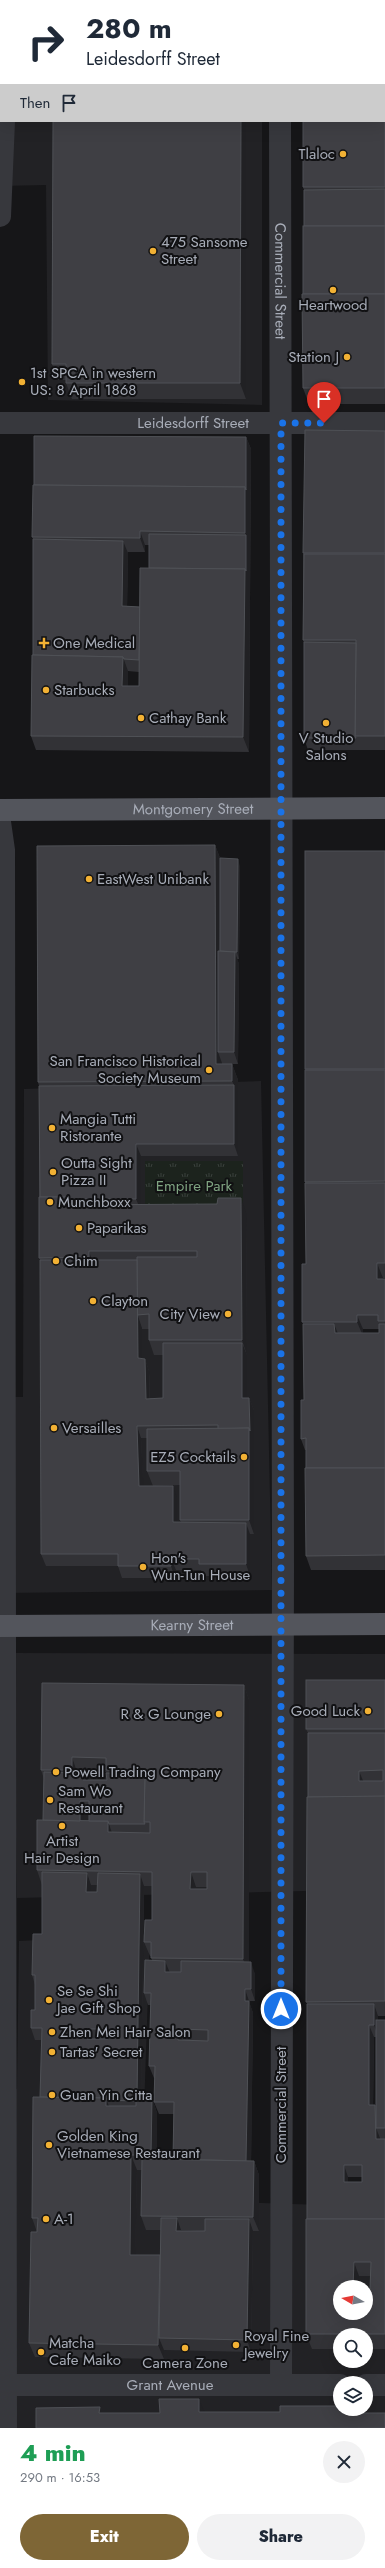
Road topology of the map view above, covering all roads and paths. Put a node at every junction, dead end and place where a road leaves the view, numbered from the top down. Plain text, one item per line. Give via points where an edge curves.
1 (4, 122) edge
2 (280, 122) edge
3 (0, 216) edge
4 (281, 423) junction
5 (385, 423) edge
6 (0, 424) edge
7 (385, 808) edge
8 (280, 809) junction
9 (0, 810) edge
10 (0, 822) edge
11 (385, 1624) edge
12 (281, 1625) junction
13 (2, 1626) edge
14 (3, 2072) edge
15 (3, 2385) edge
16 (281, 2385) junction
17 (333, 2385) edge
18 (373, 2385) edge
19 (385, 2385) edge
20 (6, 2428) edge

1 - 3 street
2 - 4 street, Commercial Street
4 - 5 street, Leidesdorff Street
4 - 6 street, Leidesdorff Street
4 - 8 street, Commercial Street
7 - 8 main road, Montgomery Street
8 - 9 main road, Montgomery Street
8 - 12 street, Commercial Street
10 - 13 street via 4,850
11 - 12 main road, Kearny Street
12 - 13 main road, Kearny Street
12 - 16 street, Commercial Street
13 - 14 street
14 - 15 street
15 - 16 street, Grant Avenue
15 - 20 street
16 - 17 street, Grant Avenue
18 - 19 street

